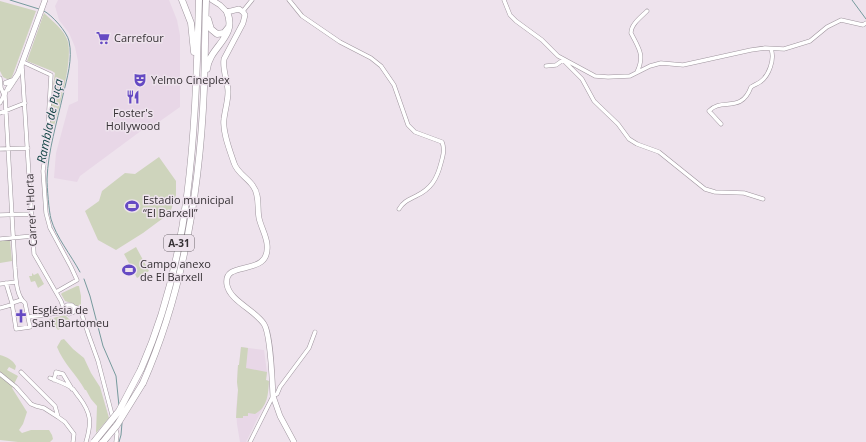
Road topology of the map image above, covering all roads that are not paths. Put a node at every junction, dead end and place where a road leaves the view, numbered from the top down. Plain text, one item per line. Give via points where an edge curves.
1 (45, 0) edge
2 (49, 0) edge
3 (182, 0) edge
4 (206, 0) edge
5 (252, 0) edge
6 (289, 0) edge
7 (504, 0) edge
8 (41, 11) junction
9 (242, 11) junction
10 (647, 11) dead end
11 (227, 12) junction
12 (866, 23) edge
13 (230, 25) junction
14 (771, 49) junction
15 (563, 60) junction
16 (22, 64) junction
17 (546, 66) dead end
18 (636, 73) junction
19 (0, 78) edge
20 (14, 80) junction
21 (4, 84) junction
22 (204, 87) junction
23 (195, 88) junction
24 (6, 90) junction
25 (0, 103) edge
26 (25, 103) junction
27 (7, 110) junction
28 (0, 113) edge
29 (721, 124) dead end
30 (28, 148) junction
31 (0, 149) edge
32 (9, 149) junction
33 (763, 199) dead end
34 (399, 209) dead end
35 (31, 214) junction
36 (0, 215) edge
37 (12, 216) junction
38 (33, 236) junction
39 (13, 238) junction
40 (0, 239) edge
41 (16, 282) junction
42 (6, 283) junction
43 (0, 284) edge
44 (56, 292) junction
45 (21, 300) junction
46 (11, 304) junction
47 (74, 307) junction
48 (0, 308) edge
49 (65, 309) junction
50 (74, 312) junction
51 (81, 312) junction
52 (29, 317) junction
53 (315, 332) dead end
54 (21, 372) dead end
55 (0, 374) edge
56 (73, 389) junction
57 (273, 396) junction
58 (58, 416) junction
59 (74, 441) edge
60 (86, 442) edge
61 (94, 442) edge
62 (103, 442) edge
63 (116, 442) edge
64 (250, 442) edge
65 (294, 442) edge

1 - 8 street
2 - 8 street
3 - 23 highway via 192,31
4 - 11 street
4 - 13 highway via 208,23 212,31 222,34
4 - 22 highway, A-31
4 - 23 highway, A-31
5 - 9 street
6 - 34 street via 302,16 381,66 394,85 408,125 415,132 442,142 444,148 438,176 433,184 401,204
7 - 15 street via 510,16 533,32
8 - 16 street
9 - 11 street via 236,9
9 - 57 street via 245,15 244,20 223,64 228,90 224,125 234,165 257,193 259,219 267,243 267,253 257,266 232,272 226,282 231,295 264,325 268,335
10 - 18 street via 631,29 641,57
11 - 13 highway
12 - 14 street via 841,20 810,40 784,49
13 - 22 highway via 228,33 207,65
14 - 18 street via 751,50 683,65 661,64
14 - 29 street via 772,60 767,74 751,87 747,96 738,102 709,111
15 - 17 street via 556,65
15 - 18 street via 595,76 626,77
15 - 33 street via 582,79 594,101 613,118 629,139 659,152 706,189 715,192 744,193
16 - 20 street
16 - 26 street, Carrer L'Horta
16 - 44 street via 51,75 44,172 46,218 77,280
19 - 21 street
20 - 21 street
20 - 24 street
21 - 24 street
21 - 24 street via 8,85
22 - 62 highway, A-31, bridge via 191,220 172,306 143,383 117,425
23 - 61 highway, A-31, bridge via 190,178 175,268 163,310 141,369 119,411
24 - 25 street
24 - 27 street
26 - 27 street
26 - 30 street, Carrer L'Horta
27 - 28 street
27 - 32 street
30 - 32 street
30 - 35 street, Carrer L'Horta
31 - 32 street
32 - 37 street
35 - 37 street
35 - 38 street, Carrer L'Horta
36 - 37 street
37 - 39 street
38 - 39 street
38 - 44 street, Carrer L'Horta via 34,254
39 - 40 street
39 - 41 street
41 - 42 street
41 - 45 street
42 - 43 street
42 - 46 street
44 - 49 street, Carrer L'Horta
45 - 46 street
45 - 52 street via 25,303
46 - 48 street
46 - 52 street via 16,329 30,327
47 - 49 street via 72,305
47 - 50 street
47 - 51 street
49 - 50 street via 69,314
49 - 52 street via 60,313
50 - 51 street
51 - 63 street, bridge via 117,434
53 - 57 street via 309,348
54 - 58 street via 55,406
55 - 58 street via 31,404
56 - 56 street via 52,379 56,372 63,374
56 - 60 street via 88,411 89,432
57 - 64 street
57 - 65 street
58 - 59 street via 74,434

